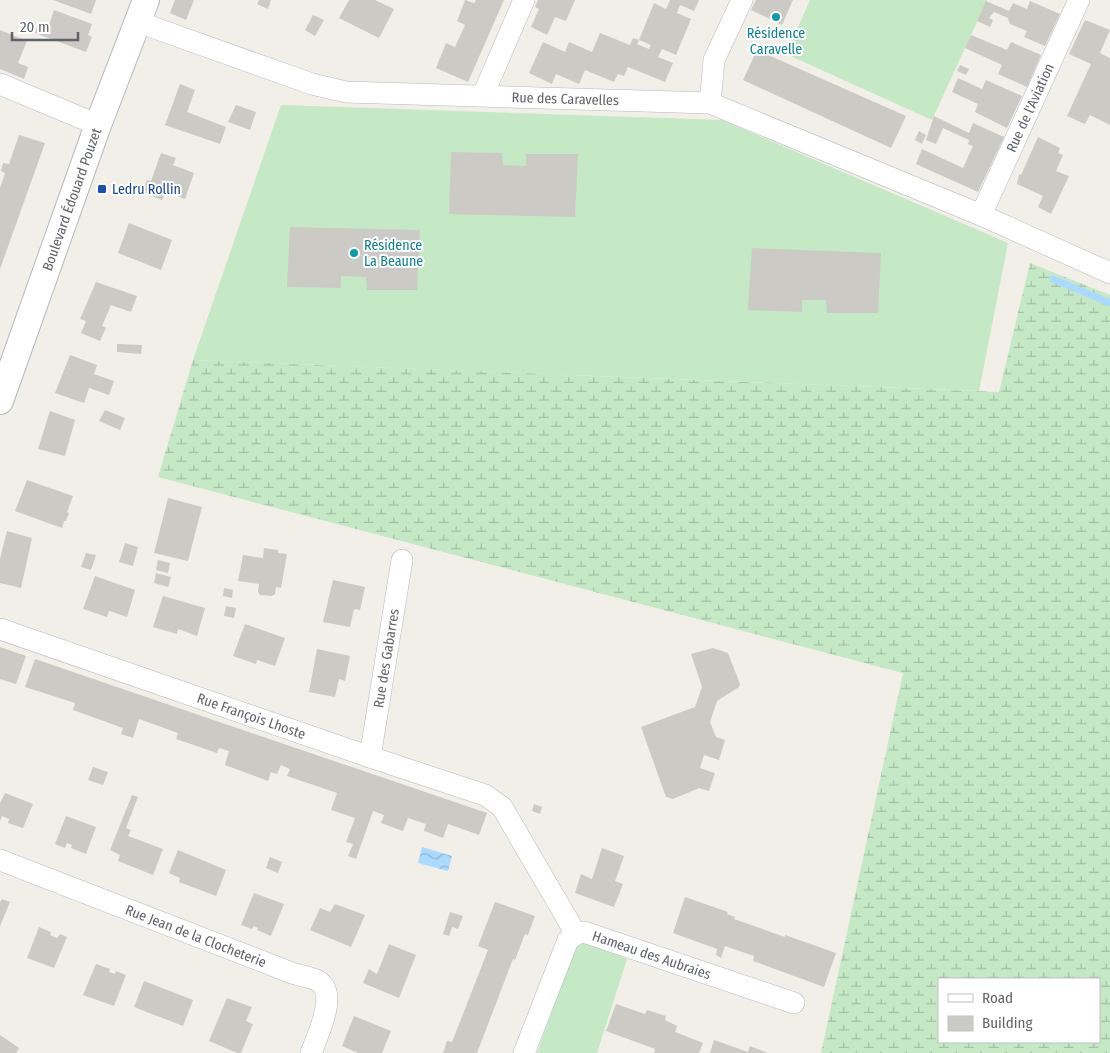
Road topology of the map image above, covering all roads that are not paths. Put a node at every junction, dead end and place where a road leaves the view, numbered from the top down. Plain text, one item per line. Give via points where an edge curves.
1 (524, 0) edge
2 (742, 0) edge
3 (1079, 0) edge
4 (142, 11) edge
5 (0, 84) edge
6 (483, 95) junction
7 (710, 103) junction
8 (98, 125) junction
9 (981, 215) junction
10 (1110, 273) edge
11 (0, 401) edge
12 (402, 560) dead end
13 (0, 629) edge
14 (370, 757) junction
15 (0, 860) edge
16 (576, 934) junction
17 (794, 1004) dead end
18 (310, 1053) edge
19 (524, 1053) edge

1 - 6 street
2 - 7 street via 714,60
3 - 9 street, Rue de l'Aviation
4 - 6 street, Rue des Caravelles via 304,81 346,92
4 - 8 street, Boulevard Édouard Pouzet
5 - 8 street
6 - 7 street, Rue des Caravelles
7 - 9 street, Rue des Caravelles
8 - 11 street, Boulevard Édouard Pouzet
9 - 10 street, Rue des Caravelles
12 - 14 street, Rue des Gabarres
13 - 14 street, Rue François Lhoste
14 - 16 street, Rue François Lhoste via 485,795 502,807
15 - 18 street, Rue Jean de la Clocheterie via 319,981 327,991 328,1004
16 - 17 street, Hameau des Aubraies via 584,932
16 - 19 street, Hameau des Aubraies via 565,946

